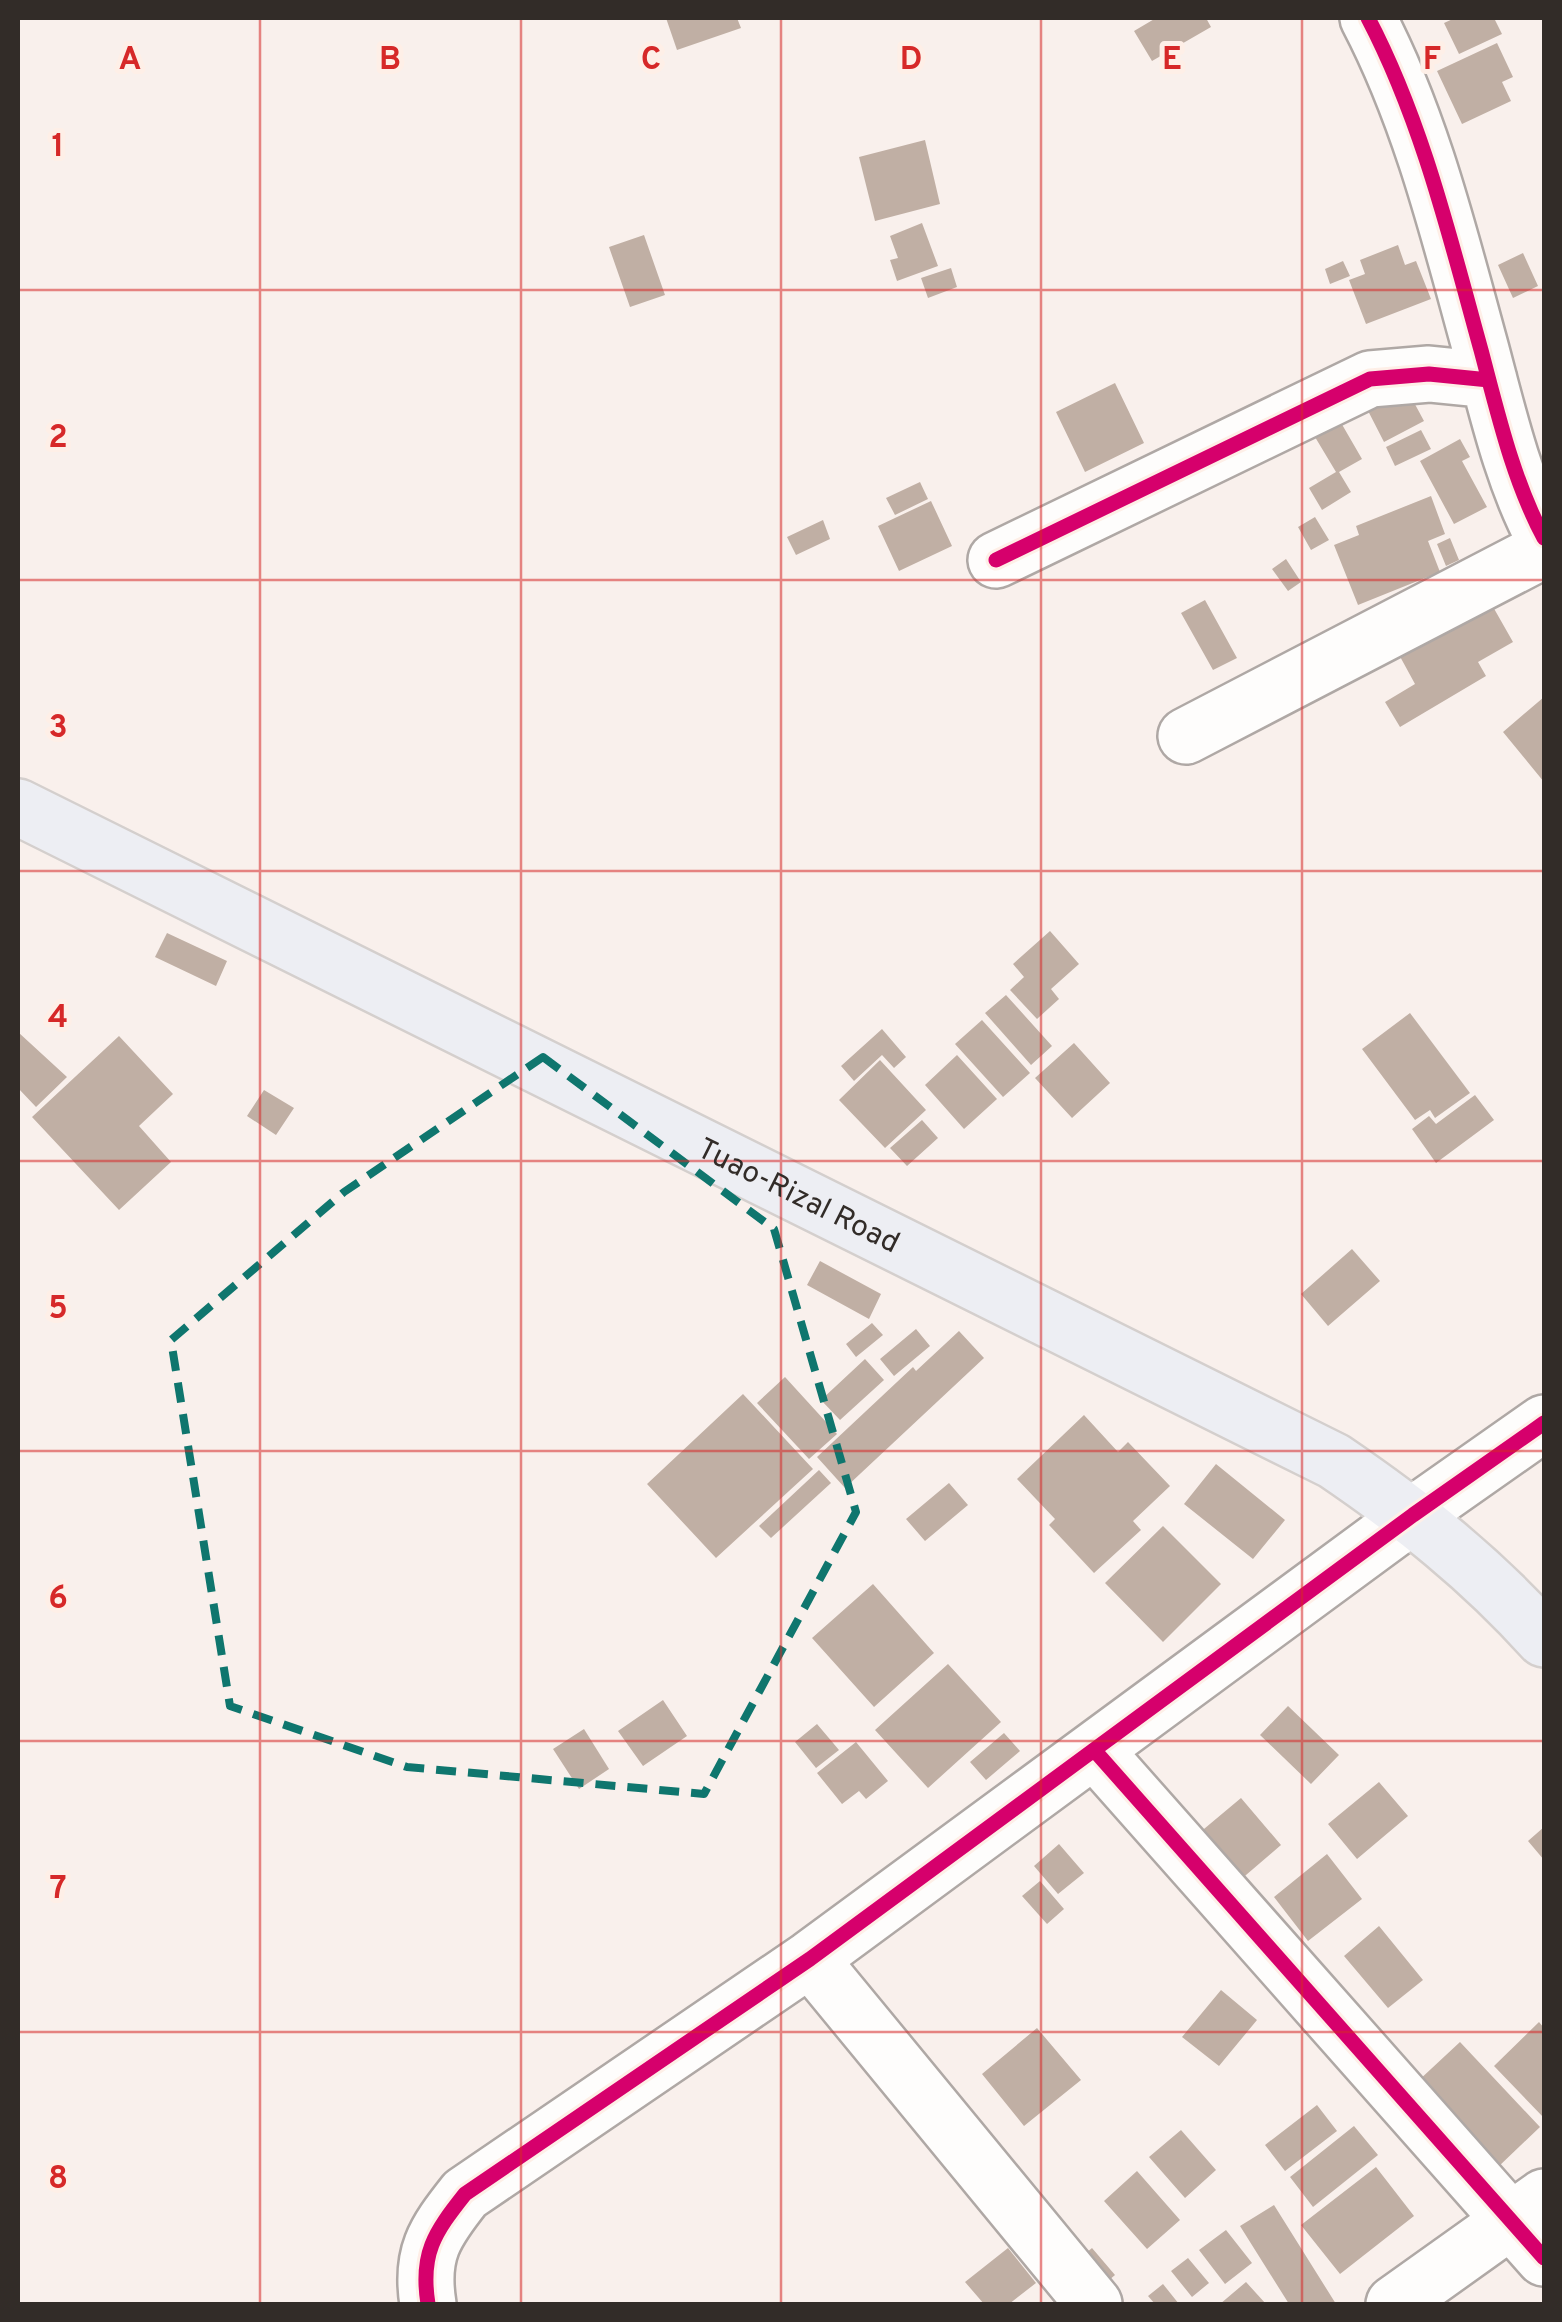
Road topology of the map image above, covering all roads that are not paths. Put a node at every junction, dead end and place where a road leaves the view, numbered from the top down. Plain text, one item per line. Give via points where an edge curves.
1 (1368, 18) edge
2 (1489, 380) junction
3 (1544, 538) edge
4 (1544, 550) edge
5 (996, 560) dead end
6 (1186, 736) dead end
7 (18, 806) edge
8 (1544, 1423) edge
9 (1413, 1515) junction
10 (1544, 1640) edge
11 (1095, 1752) junction
12 (810, 1960) junction
13 (1533, 2225) edge
14 (428, 2304) edge
15 (1094, 2304) edge
16 (1394, 2304) edge

1 - 2 street via 1390,60 1443,212
2 - 3 street via 1508,452
2 - 5 street via 1429,374 1370,379
4 - 6 street
7 - 9 main road, Tuao-Rizal Road via 1334,1461
8 - 9 street
9 - 10 main road, Tuao-Rizal Road via 1477,1568
9 - 11 street
11 - 12 street
11 - 13 street
12 - 14 street via 465,2194 435,2231 425,2266
12 - 15 street
13 - 16 street

